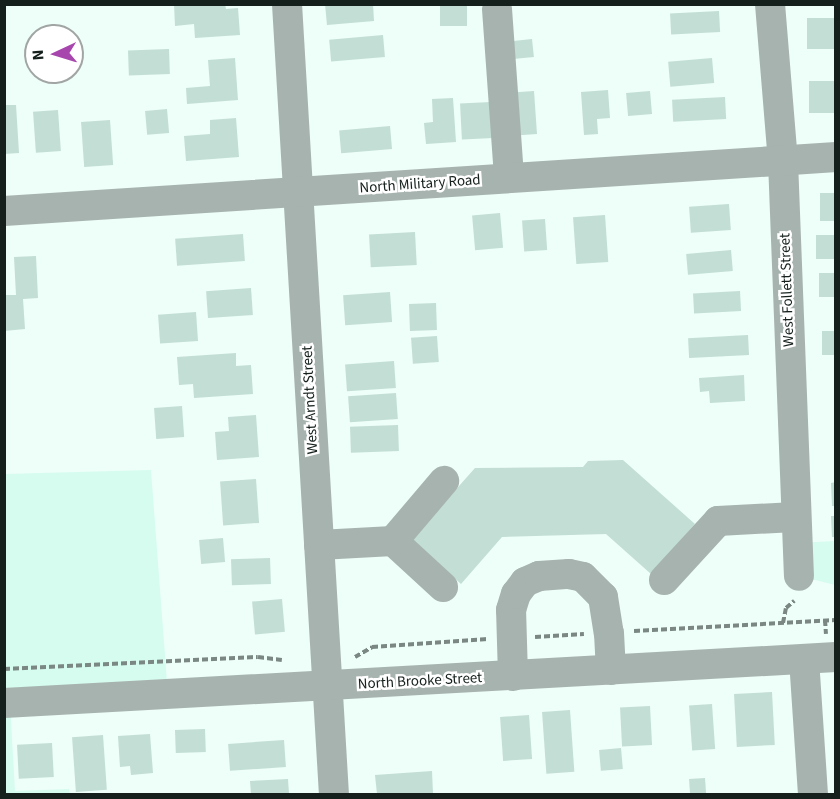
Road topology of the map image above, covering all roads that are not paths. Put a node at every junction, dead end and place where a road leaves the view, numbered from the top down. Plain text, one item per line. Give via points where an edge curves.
1 (287, 4) edge
2 (770, 4) edge
3 (497, 9) dead end
4 (836, 158) edge
5 (783, 161) junction
6 (509, 178) junction
7 (298, 192) junction
8 (4, 211) edge
9 (444, 481) dead end
10 (795, 517) junction
11 (393, 541) junction
12 (319, 544) junction
13 (799, 576) dead end
14 (664, 580) dead end
15 (443, 587) dead end
16 (836, 657) edge
17 (804, 659) junction
18 (611, 670) junction
19 (326, 674) junction
20 (513, 676) junction
21 (4, 703) edge
22 (334, 795) edge
23 (813, 795) edge

1 - 7 street, West Arndt Street
2 - 5 street, West Follett Street
3 - 6 street
4 - 5 street, North Military Road
5 - 6 street, North Military Road
5 - 10 street, West Follett Street
6 - 7 street, North Military Road
7 - 8 street, North Military Road
7 - 12 street, West Arndt Street
9 - 11 street
10 - 13 street, West Follett Street
10 - 14 street via 718,521
11 - 12 street
11 - 15 street
12 - 19 street, West Arndt Street
16 - 17 street, North Brooke Street
17 - 18 street, North Brooke Street
17 - 23 street
18 - 20 street, North Brooke Street
18 - 20 street via 603,597 583,577 569,574 539,576 525,582 516,594 511,609
19 - 20 street, North Brooke Street
19 - 21 street, North Brooke Street
19 - 22 street, West Arndt Street

